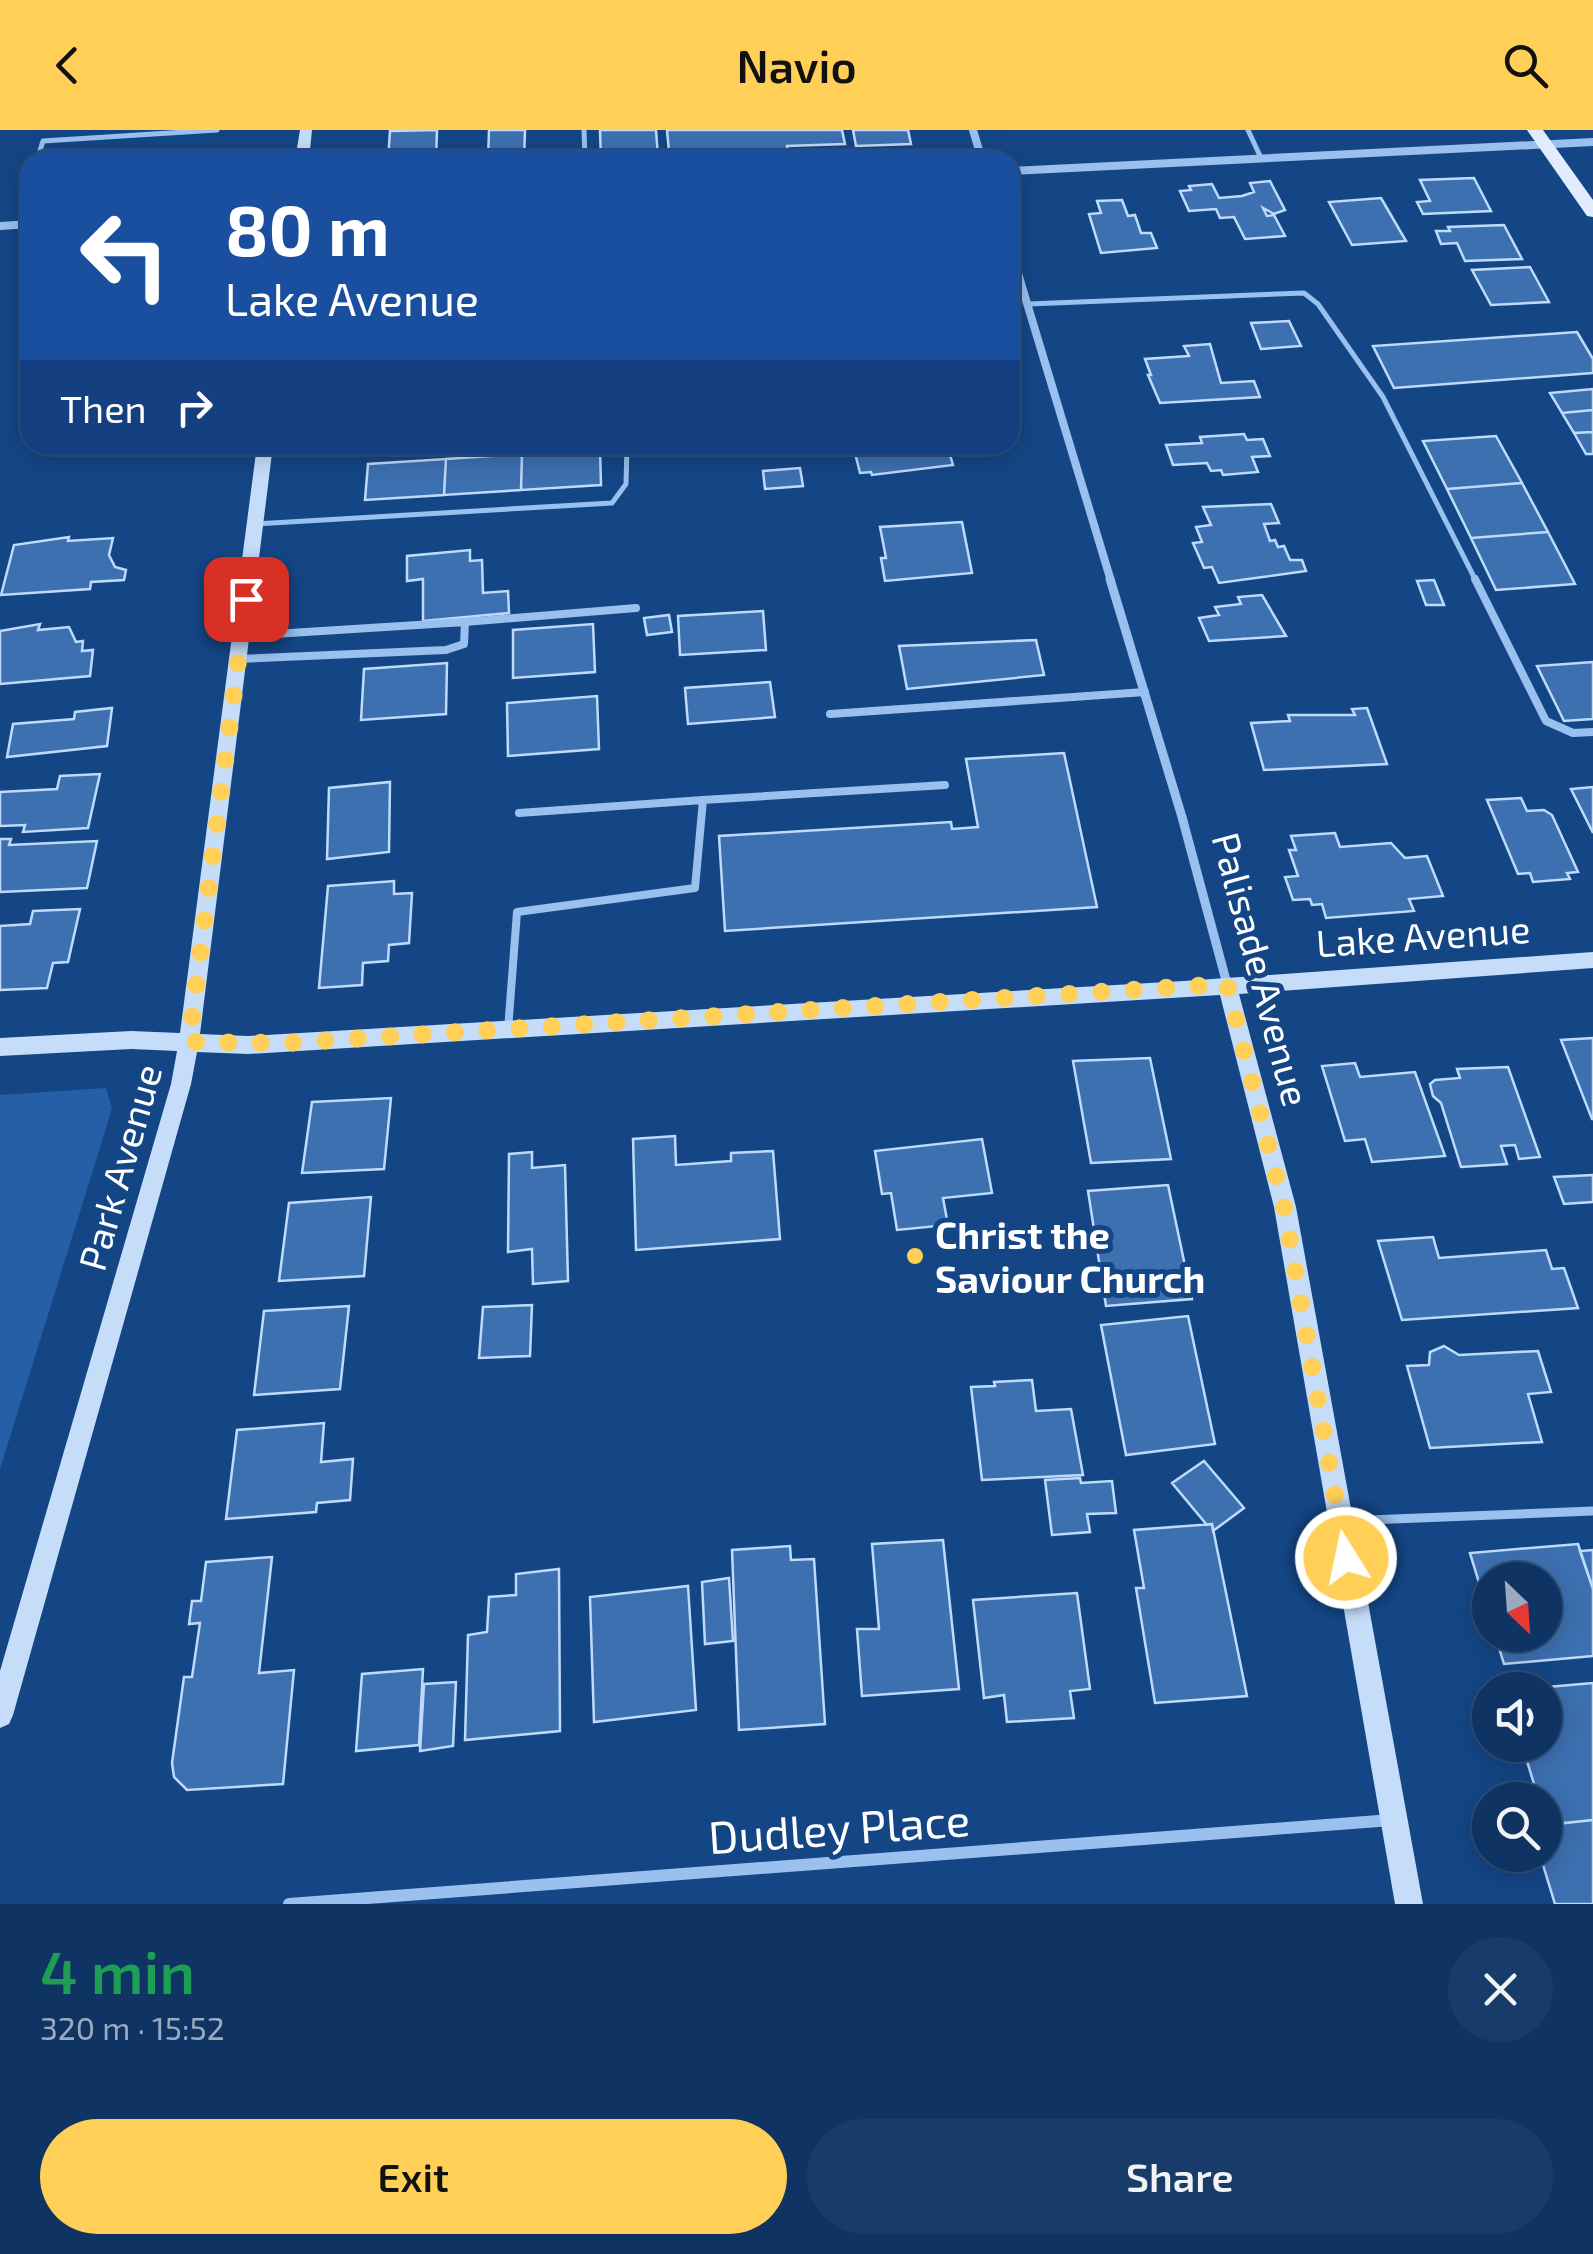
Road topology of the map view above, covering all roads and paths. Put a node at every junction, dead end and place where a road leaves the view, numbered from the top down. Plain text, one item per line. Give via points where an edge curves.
1 (216, 130) edge
2 (1248, 130) edge
3 (1535, 130) edge
4 (1593, 142) edge
5 (1546, 146) junction
6 (40, 150) edge
7 (1261, 158) junction
8 (1020, 170) edge
9 (1593, 212) edge
10 (20, 225) edge
11 (0, 226) edge
12 (1020, 277) edge
13 (1029, 304) junction
14 (265, 455) edge
15 (628, 455) edge
16 (255, 524) junction
17 (636, 608) dead end
18 (464, 622) junction
19 (241, 636) junction
20 (238, 659) junction
21 (1144, 692) junction
22 (830, 714) dead end
23 (1593, 732) edge
24 (945, 785) dead end
25 (703, 800) junction
26 (520, 812) dead end
27 (1593, 960) edge
28 (1227, 984) junction
29 (508, 1030) junction
30 (189, 1042) junction
31 (0, 1047) edge
32 (1593, 1511) edge
33 (1340, 1521) junction
34 (0, 1715) edge
35 (1393, 1820) junction
36 (289, 1904) edge
37 (1409, 1904) edge

1 - 6 lane via 42,141
2 - 7 lane
3 - 5 main road
4 - 5 street
5 - 7 street
5 - 9 main road
7 - 8 street
10 - 11 street
12 - 13 street, Palisade Avenue
13 - 21 street, Palisade Avenue
13 - 23 lane via 1304,293 1318,304 1402,432 1546,721 1573,733
14 - 16 street, Park Avenue
15 - 16 lane via 625,492 612,503
16 - 19 street, Park Avenue
17 - 18 lane
18 - 19 lane
18 - 20 lane via 464,644 446,650
19 - 20 street, Park Avenue
20 - 30 street, Park Avenue
21 - 22 lane
21 - 28 street, Palisade Avenue
24 - 25 lane
25 - 26 lane
25 - 29 lane via 695,888 516,912
27 - 28 street, Lake Avenue
28 - 29 street, Lake Avenue
28 - 33 street, Palisade Avenue via 1284,1207
29 - 30 street, Lake Avenue via 248,1045
30 - 31 street, Lake Avenue
30 - 34 street, Park Avenue
32 - 33 lane
33 - 35 street, Palisade Avenue
35 - 36 street, Dudley Place
35 - 37 street, Palisade Avenue

